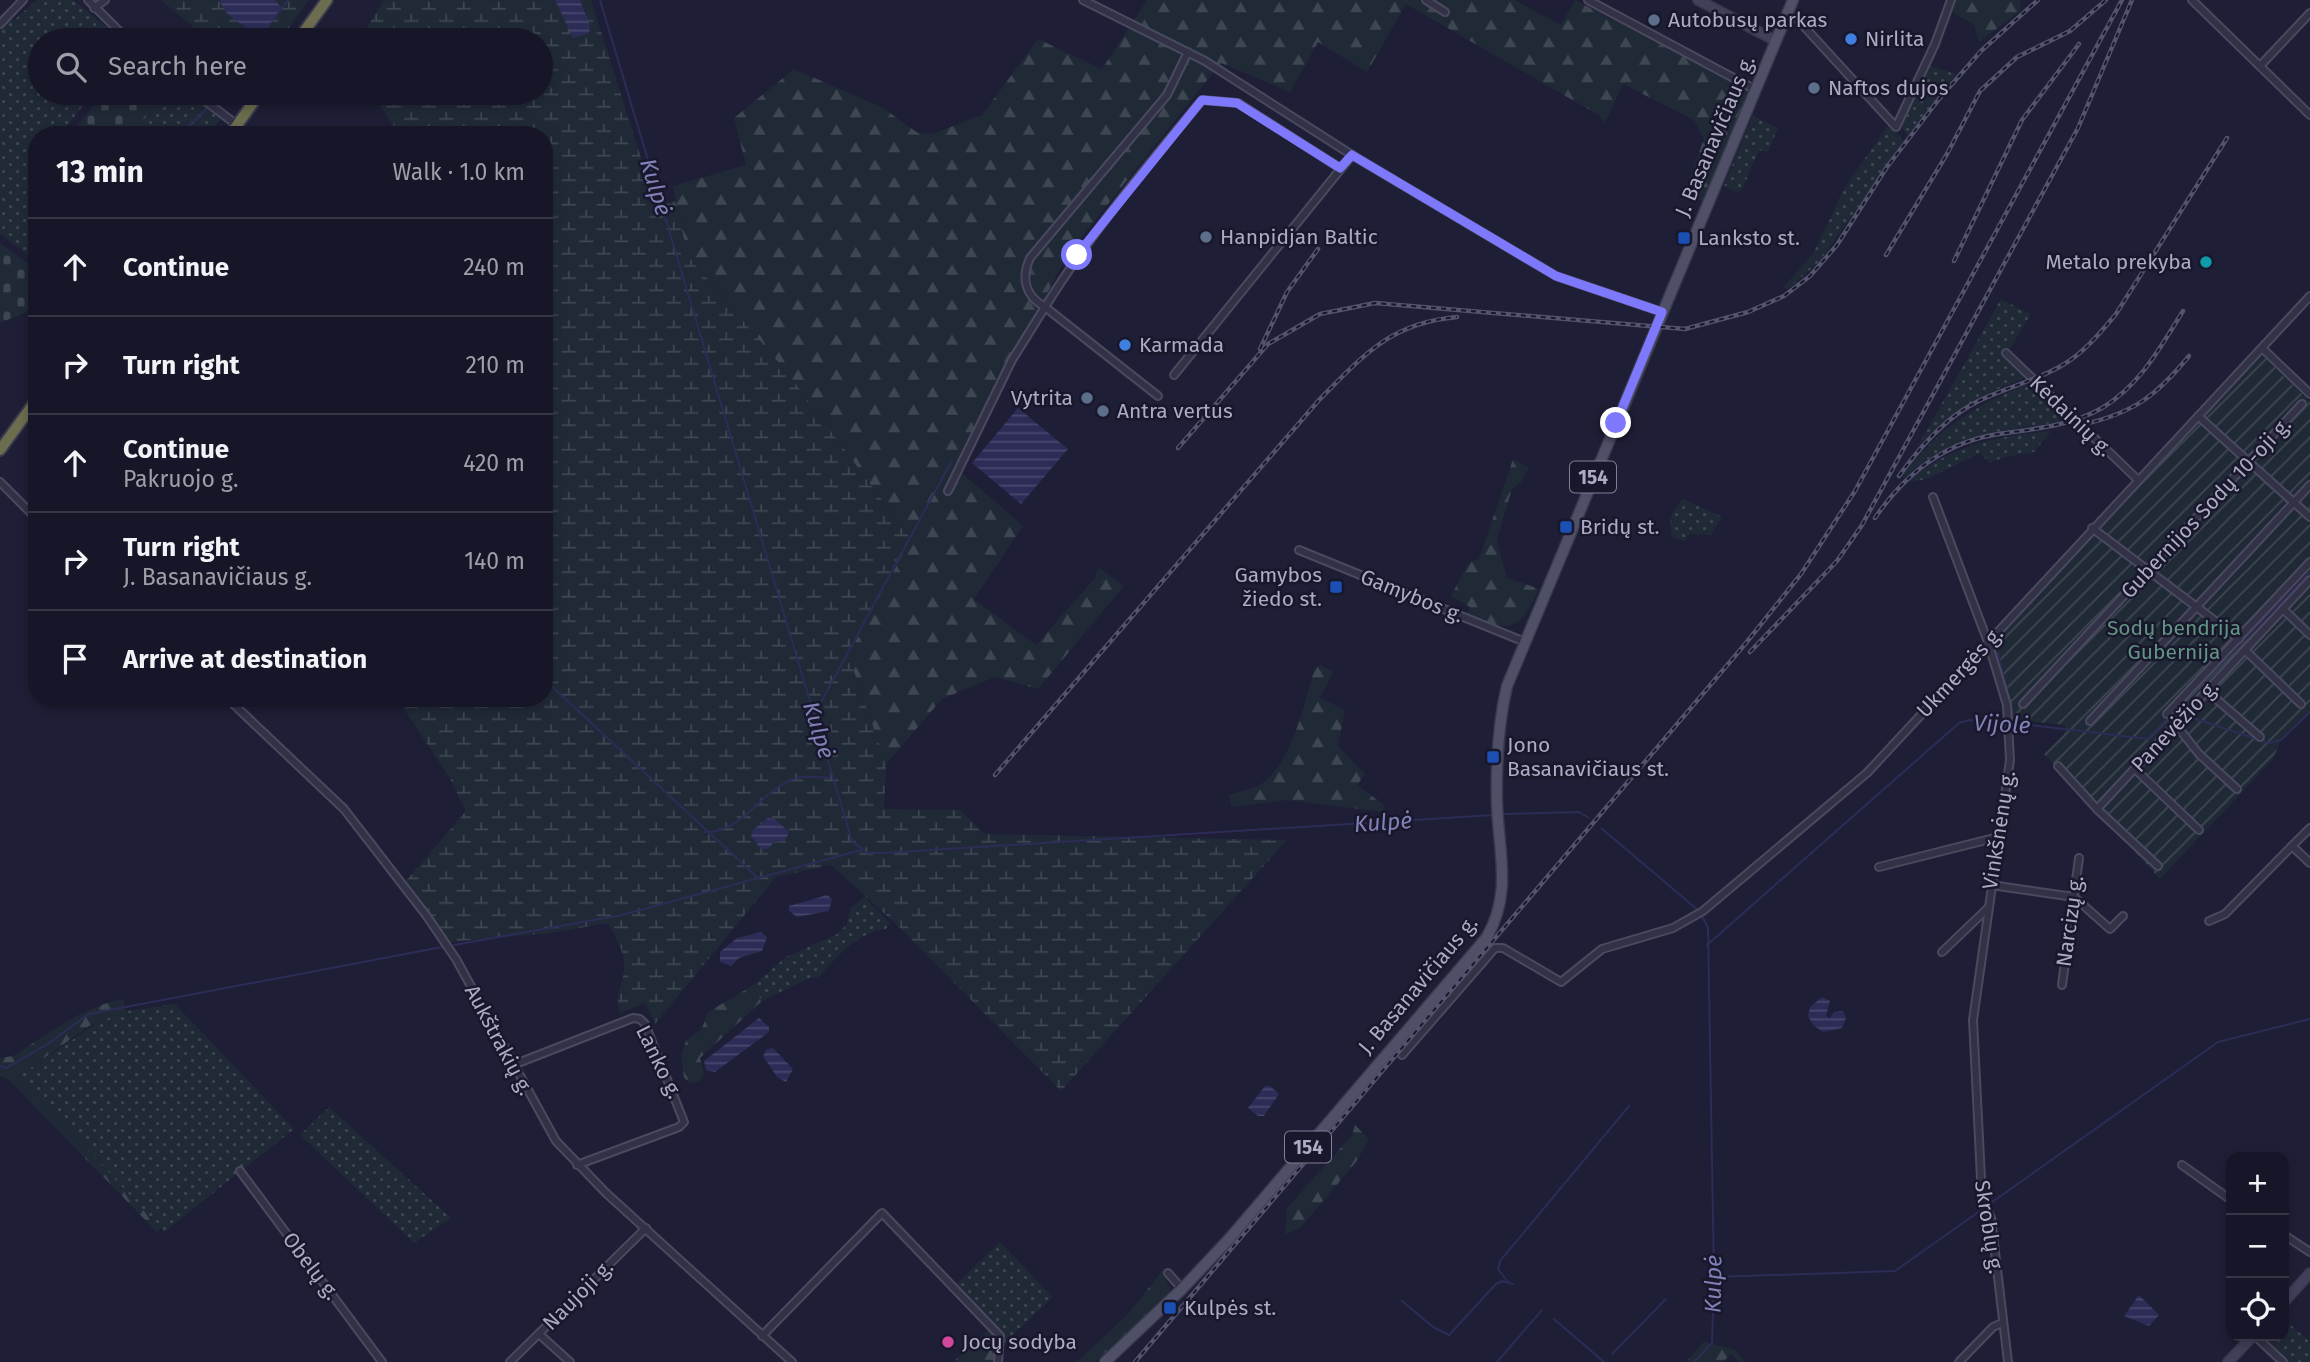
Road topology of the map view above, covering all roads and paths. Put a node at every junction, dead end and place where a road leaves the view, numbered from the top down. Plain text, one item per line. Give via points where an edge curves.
1 (23, 0) edge
2 (88, 0) edge
3 (106, 0) edge
4 (327, 0) edge
5 (1083, 0) edge
6 (1426, 0) edge
7 (1588, 0) edge
8 (1698, 0) edge
9 (1951, 0) edge
10 (2192, 0) edge
11 (1791, 5) edge
12 (94, 8) junction
13 (1446, 12) dead end
14 (2310, 13) edge
15 (0, 24) edge
16 (115, 28) edge
17 (307, 28) edge
18 (1776, 41) junction
19 (1188, 52) junction
20 (2260, 66) junction
21 (1756, 90) junction
22 (211, 105) edge
23 (251, 105) edge
24 (2310, 115) edge
25 (237, 125) joint
26 (1352, 155) junction
27 (1340, 168) junction
28 (2309, 298) edge
29 (1045, 307) junction
30 (1662, 312) junction
31 (2262, 348) junction
32 (2006, 352) dead end
33 (1174, 375) dead end
34 (2310, 394) edge
35 (1158, 396) dead end
36 (2302, 404) dead end
37 (28, 411) edge
38 (2198, 416) junction
39 (0, 450) edge
40 (2249, 461) junction
41 (2137, 480) junction
42 (0, 482) edge
43 (2310, 485) edge
44 (948, 491) dead end
45 (1933, 497) dead end
46 (2294, 503) junction
47 (28, 510) edge
48 (2310, 517) edge
49 (2092, 527) junction
50 (1298, 550) dead end
51 (2310, 562) edge
52 (2147, 571) junction
53 (2310, 580) edge
54 (2196, 606) junction
55 (2283, 609) junction
56 (2310, 635) edge
57 (2239, 639) junction
58 (1525, 642) junction
59 (1988, 642) junction
60 (2245, 650) junction
61 (2207, 691) junction
62 (2023, 704) dead end
63 (2301, 704) dead end
64 (236, 707) edge
65 (2167, 714) dead end
66 (2090, 721) dead end
67 (2176, 725) junction
68 (2260, 737) dead end
69 (2058, 766) dead end
70 (2135, 769) junction
71 (2237, 789) dead end
72 (2097, 809) junction
73 (2310, 828) edge
74 (2199, 830) dead end
75 (1998, 836) junction
76 (2292, 846) junction
77 (2079, 858) dead end
78 (2310, 863) edge
79 (2158, 866) dead end
80 (1879, 867) dead end
81 (1991, 885) junction
82 (2074, 897) junction
83 (1988, 908) junction
84 (2123, 916) dead end
85 (2209, 921) dead end
86 (1942, 952) dead end
87 (2062, 985) dead end
88 (1402, 1055) dead end
89 (513, 1065) junction
90 (1976, 1091) joint
91 (577, 1165) junction
92 (2182, 1165) dead end
93 (240, 1171) dead end
94 (2226, 1196) edge
95 (646, 1228) junction
96 (2289, 1237) edge
97 (2310, 1252) edge
98 (1168, 1273) dead end
99 (2310, 1273) edge
100 (1182, 1289) junction
101 (2289, 1296) edge
102 (2003, 1323) junction
103 (539, 1334) junction
104 (762, 1336) junction
105 (2249, 1341) edge
106 (2260, 1341) edge
107 (382, 1362) edge
108 (510, 1362) edge
109 (570, 1362) edge
110 (792, 1362) edge
111 (998, 1362) edge
112 (1105, 1362) edge
113 (1959, 1362) edge
114 (2008, 1362) edge
115 (2228, 1362) edge
116 (2283, 1362) edge

1 - 15 street
2 - 12 street
3 - 12 street
4 - 17 highway
5 - 19 street
6 - 13 street
7 - 21 street
8 - 18 main road
9 - 11 street via 1896,127
10 - 20 street
11 - 18 main road, J. Basanavičiaus g. / 154
12 - 16 street
14 - 20 street
18 - 21 main road, J. Basanavičiaus g. / 154
19 - 26 street
19 - 29 street via 1167,95 1030,258 1025,272 1027,289
20 - 24 street
21 - 30 main road, J. Basanavičiaus g. / 154
22 - 25 street
23 - 25 highway
26 - 27 street
26 - 30 street via 1556,276
27 - 29 street via 1237,103 1202,100 1113,207
27 - 33 street
28 - 31 street, Ukmergės g.
29 - 35 street
29 - 44 street via 1012,360
30 - 58 main road, J. Basanavičiaus g. / 154
31 - 34 street
31 - 38 street, Ukmergės g.
32 - 41 street, Kėdainių g.
36 - 40 street, Gubernijos Sodų 10-oji g.
37 - 39 highway
38 - 40 street
38 - 41 street, Ukmergės g.
40 - 46 street
40 - 52 street, Gubernijos Sodų 10-oji g.
41 - 49 street, Ukmergės g.
42 - 47 street
43 - 46 street
45 - 59 street, Vinkšnėnų g.
46 - 48 street
46 - 54 street
49 - 52 street
49 - 59 street, Ukmergės g.
50 - 58 street, Gamybos g.
51 - 57 street
52 - 54 street
52 - 62 street, Gubernijos Sodų 10-oji g.
53 - 55 street, Panevėžio g.
54 - 57 street
54 - 66 street
55 - 56 street
55 - 60 street, Panevėžio g.
57 - 65 street
58 - 100 main road, J. Basanavičiaus g. / 154 via 1500,712 1497,804 1503,885 1497,918 1487,937
59 - 75 street, Vinkšnėnų g. via 2004,691 2010,760
59 - 88 street, Ukmergės g. via 1867,773 1700,913 1673,928 1602,949 1561,982 1503,948 1495,948
60 - 61 street, Panevėžio g.
60 - 63 street
61 - 67 street, Panevėžio g.
61 - 68 street
64 - 89 street, Aukštrakių g. via 344,809 448,946
67 - 70 street, Panevėžio g.
67 - 71 street
69 - 72 street
70 - 72 street, Panevėžio g.
70 - 74 street
72 - 79 street
73 - 76 street
75 - 80 street
75 - 81 street, Vinkšnėnų g.
76 - 78 street
76 - 85 street via 2225,914
77 - 82 street, Narcizų g.
81 - 82 street
81 - 83 street, Vinkšnėnų g.
82 - 84 street via 2110,929
82 - 87 street, Narcizų g.
83 - 86 street
83 - 90 street, Vinkšnėnų g. via 1973,1020
89 - 91 street, Aukštrakių g. via 544,1124
89 - 91 street, Lanko g. via 633,1018 645,1024 684,1122 679,1128
90 - 102 street, Skroblų g. via 1982,1198 1988,1211
91 - 95 street, Aukštrakių g.
92 - 94 street
93 - 107 street, Obelų g.
95 - 103 street, Naujoji g.
95 - 104 street, Aukštrakių g.
96 - 97 street
98 - 100 street
99 - 101 main road
100 - 112 main road, J. Basanavičiaus g. / 154
102 - 113 street via 1995,1325
102 - 114 street, Skroblų g.
103 - 108 street, Naujoji g.
103 - 109 street
104 - 110 street, Aukštrakių g.
104 - 111 street via 882,1213 1000,1336
105 - 115 main road
106 - 116 street

